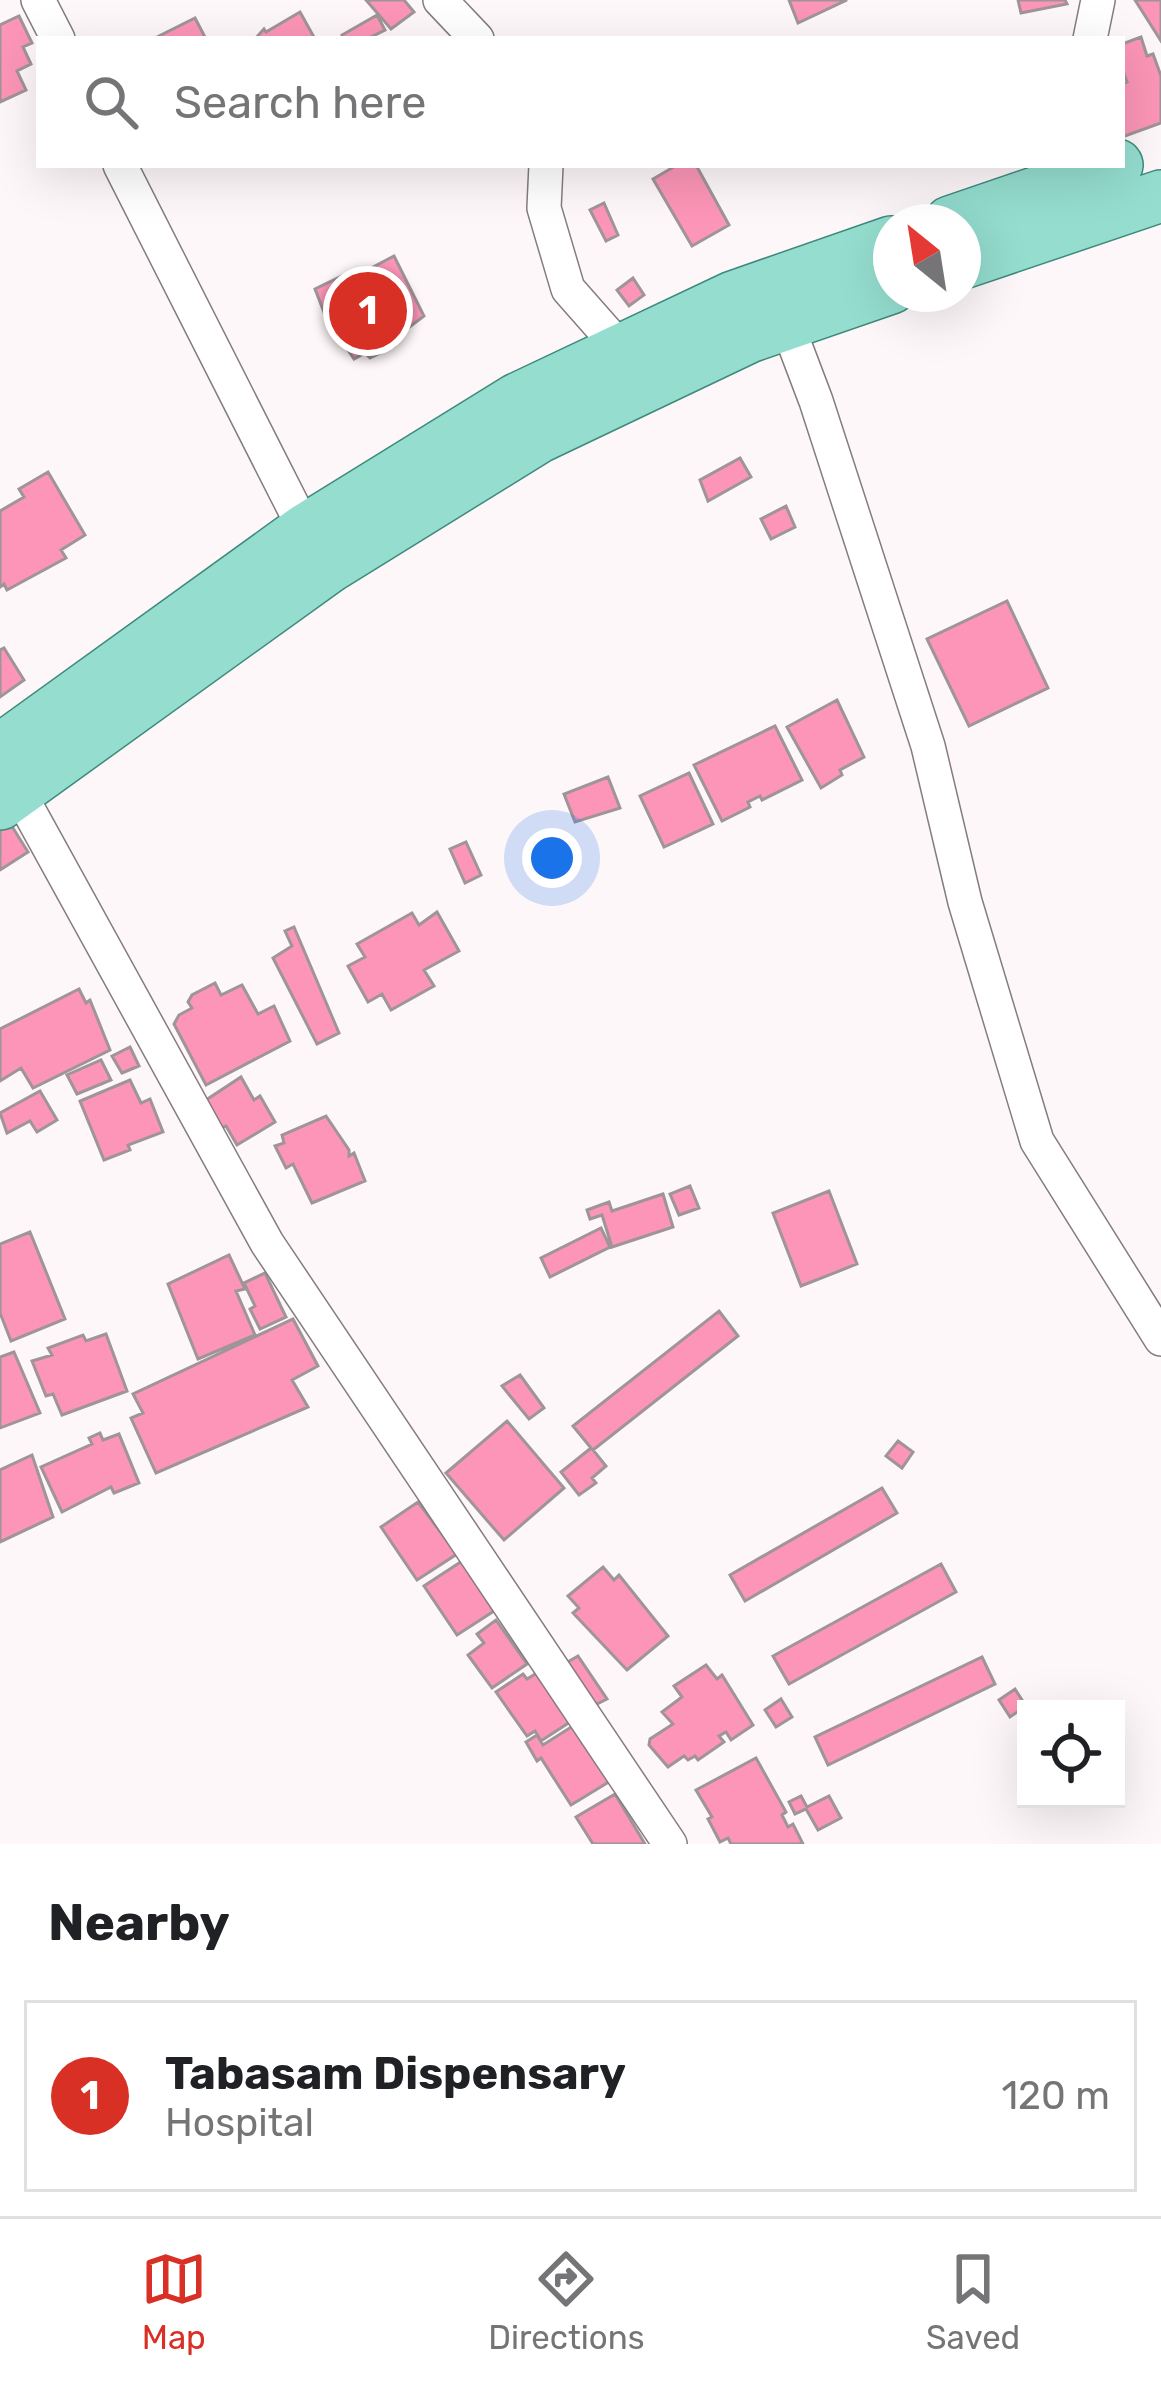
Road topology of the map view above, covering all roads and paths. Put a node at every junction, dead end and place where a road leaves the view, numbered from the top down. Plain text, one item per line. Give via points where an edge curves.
1 (38, 0) edge
2 (440, 0) edge
3 (1098, 0) edge
4 (56, 36) edge
5 (474, 36) edge
6 (1091, 36) edge
7 (1161, 151) edge
8 (1125, 161) edge
9 (122, 168) edge
10 (546, 168) edge
11 (1099, 168) edge
12 (1161, 196) edge
13 (981, 211) edge
14 (873, 252) edge
15 (981, 257) edge
16 (873, 290) edge
17 (779, 303) junction
18 (620, 348) junction
19 (305, 530) junction
20 (6, 782) edge
21 (1161, 1339) edge
22 (670, 1844) edge

1 - 4 street
2 - 5 street
3 - 6 street
7 - 8 main road
9 - 19 street
10 - 18 street via 544,208 568,289
11 - 13 main road
12 - 15 main road
14 - 17 main road
16 - 17 main road
17 - 18 main road
17 - 20 main road via 712,354 538,437
17 - 21 street via 928,746 1037,1141
18 - 19 main road via 517,399
19 - 20 main road
20 - 22 street via 267,1243

